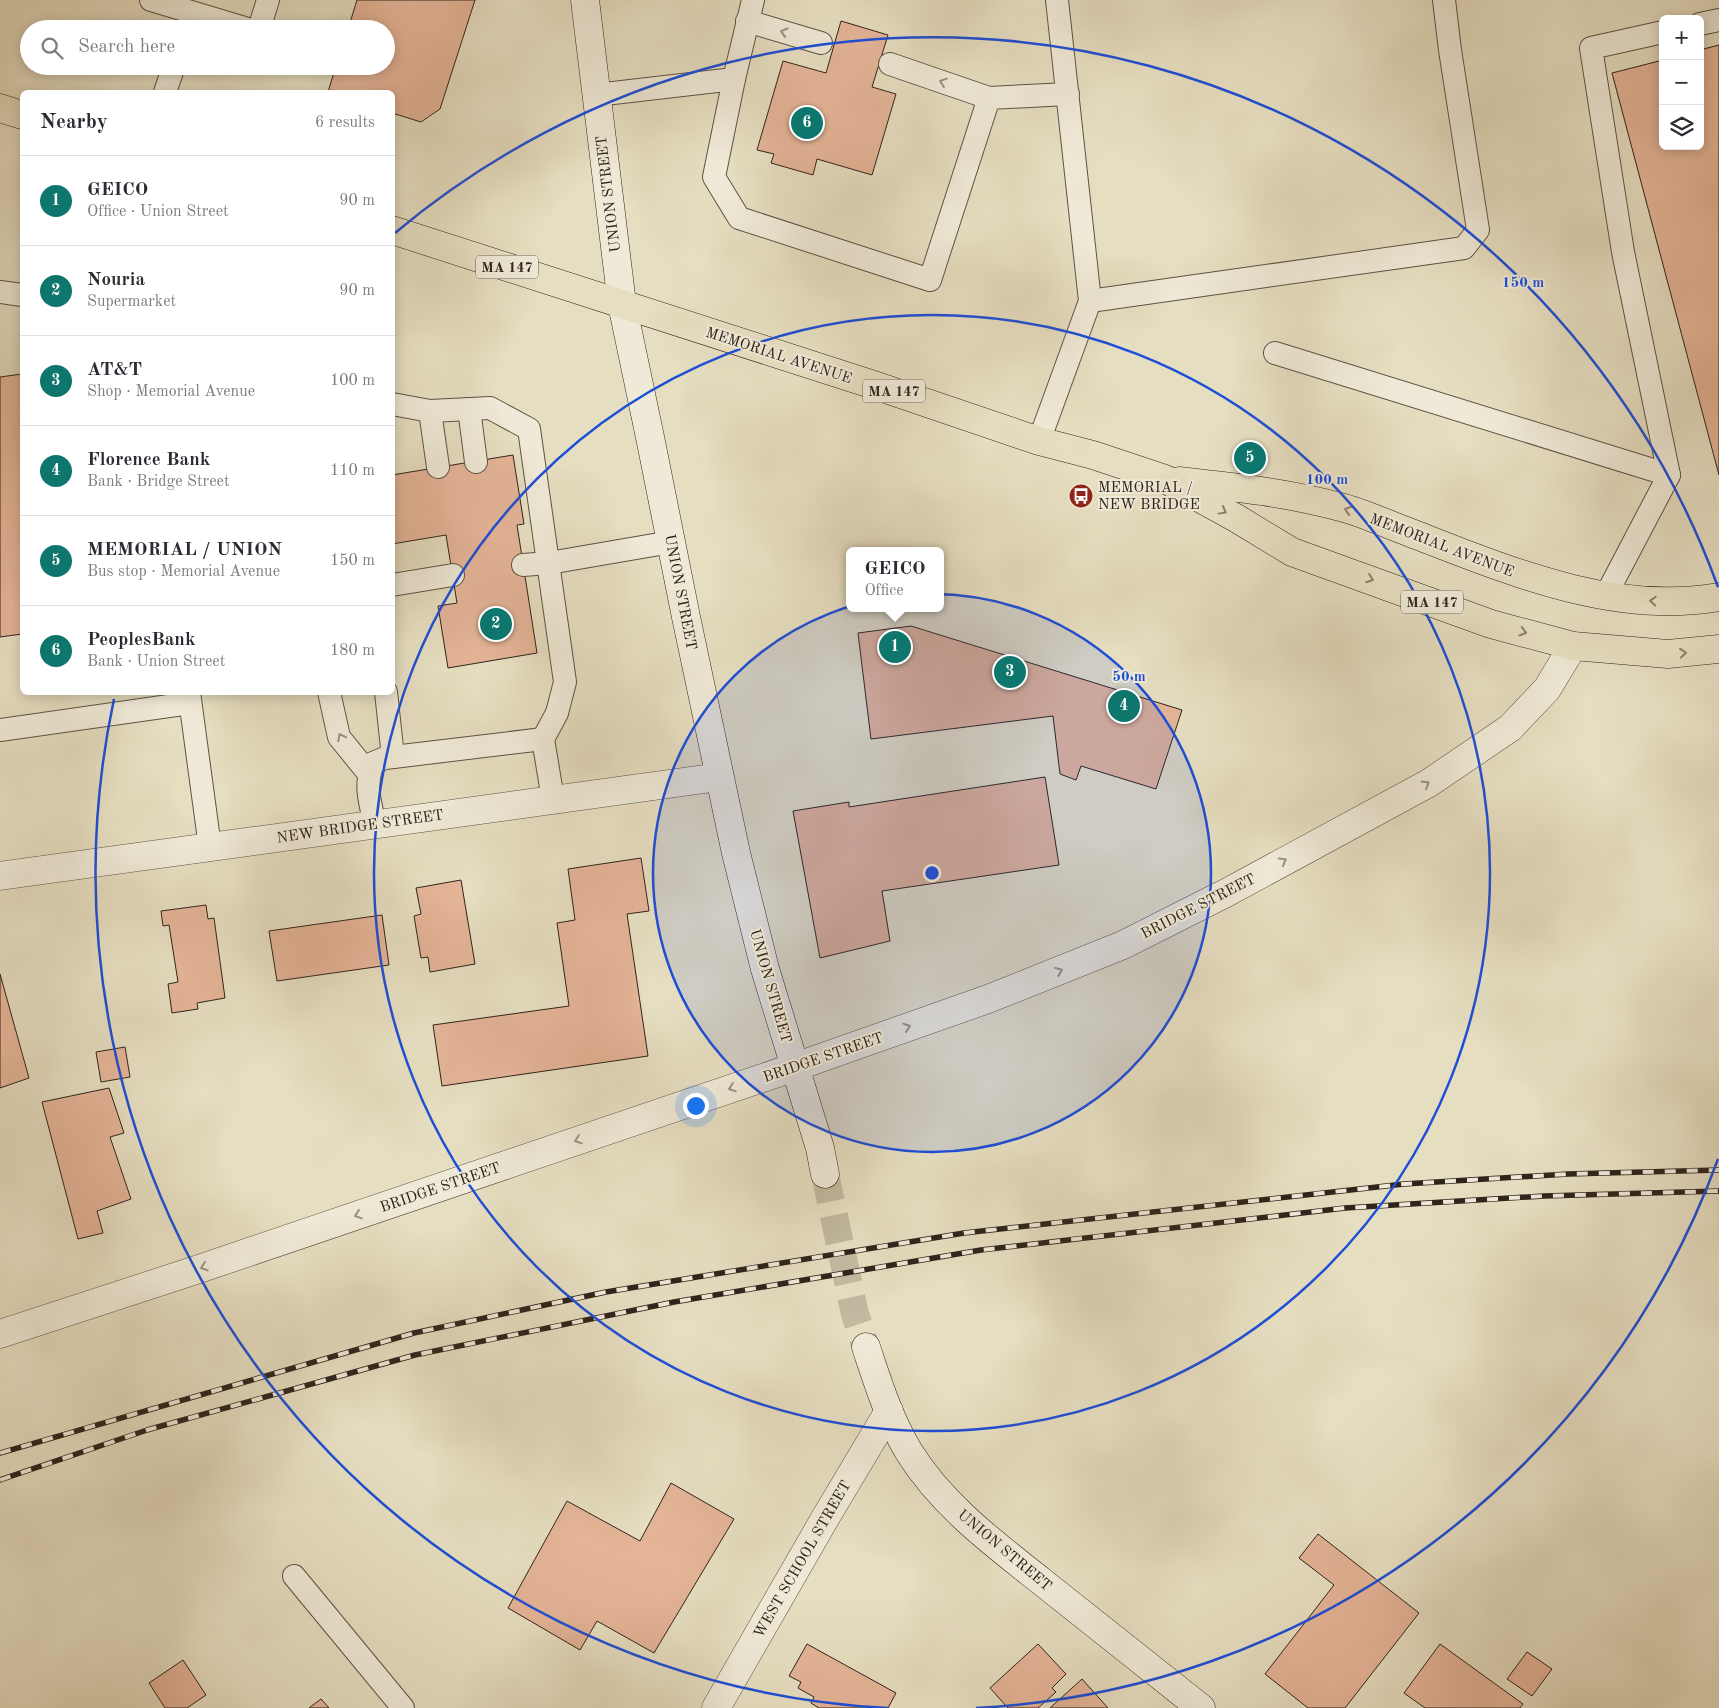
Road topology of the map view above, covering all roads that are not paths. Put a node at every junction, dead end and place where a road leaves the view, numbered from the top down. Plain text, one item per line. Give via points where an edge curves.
1 (151, 0) edge
2 (268, 0) edge
3 (585, 0) edge
4 (1057, 0) edge
5 (1444, 0) edge
6 (750, 10) edge
7 (188, 20) edge
8 (262, 20) edge
9 (1719, 20) edge
10 (1704, 23) edge
11 (1659, 33) edge
12 (821, 43) dead end
13 (890, 64) dead end
14 (171, 75) edge
15 (734, 79) junction
16 (166, 90) edge
17 (1068, 94) junction
18 (596, 95) junction
19 (989, 98) junction
20 (0, 108) edge
21 (20, 114) edge
22 (395, 231) edge
23 (0, 292) edge
24 (20, 294) edge
25 (1090, 301) junction
26 (622, 304) junction
27 (1275, 353) dead end
28 (395, 405) edge
29 (469, 409) junction
30 (430, 411) junction
31 (1039, 440) junction
32 (476, 462) dead end
33 (438, 467) dead end
34 (1669, 475) junction
35 (1165, 479) junction
36 (671, 542) junction
37 (549, 563) junction
38 (523, 565) dead end
39 (452, 574) dead end
40 (395, 585) edge
41 (1606, 595) junction
42 (1719, 597) edge
43 (1573, 646) junction
44 (1719, 649) edge
45 (330, 695) edge
46 (386, 695) edge
47 (190, 698) edge
48 (0, 730) edge
49 (543, 739) junction
50 (393, 757) junction
51 (368, 774) junction
52 (720, 776) junction
53 (553, 800) junction
54 (374, 824) junction
55 (210, 847) junction
56 (0, 876) edge
57 (795, 1067) junction
58 (825, 1174) tunnel mouth
59 (0, 1334) edge
60 (866, 1347) tunnel mouth
61 (889, 1411) junction
62 (294, 1576) dead end
63 (403, 1708) edge
64 (716, 1708) edge
65 (1201, 1708) edge

1 - 7 lane
2 - 8 lane
3 - 18 street, UNION STREET
4 - 17 lane
5 - 25 lane via 1478,230 1464,248
12 -> 6 lane
6 - 15 lane
9 - 10 lane
11 - 34 lane via 1591,48 1623,252
19 -> 13 lane
14 - 16 lane
15 - 18 lane
15 - 19 lane via 714,177 739,218 930,280
17 - 19 lane
17 - 25 lane
18 - 26 street, UNION STREET
20 - 21 main road
22 - 26 main road, MEMORIAL AVENUE / MA 147
23 - 24 lane
25 - 31 lane
26 - 31 main road, MEMORIAL AVENUE / MA 147
26 - 36 street, UNION STREET
27 - 34 lane
28 - 30 lane
29 - 30 lane
29 - 32 lane
29 - 37 lane via 490,408 529,429
30 - 33 lane
31 - 35 main road, MEMORIAL AVENUE / MA 147
34 - 41 lane
41 -> 35 main road, MEMORIAL AVENUE / MA 147 via 1513,572 1344,508 1264,491
35 -> 43 main road, MEMORIAL AVENUE / MA 147 via 1292,552 1491,624
36 - 37 lane
36 - 52 street, UNION STREET
37 - 38 lane
37 - 49 lane via 566,682 557,713
39 - 40 lane
42 -> 41 main road, MEMORIAL AVENUE / MA 147 via 1659,602
43 -> 44 main road, MEMORIAL AVENUE / MA 147 via 1668,654
57 -> 43 street, BRIDGE STREET via 1055,973 1226,893 1430,782 1510,728 1546,689
51 -> 45 lane via 339,738
46 - 50 lane
47 - 48 lane
47 - 55 lane
49 - 50 lane
49 - 53 lane
50 - 51 lane via 373,764
51 - 54 lane
52 - 53 street, NEW BRIDGE STREET
52 - 57 street, UNION STREET via 765,969
53 - 54 street, NEW BRIDGE STREET
54 - 55 street, NEW BRIDGE STREET
55 - 56 street, NEW BRIDGE STREET
57 - 58 street, UNION STREET
57 -> 59 street, BRIDGE STREET
60 - 61 street, UNION STREET
61 - 64 street, WEST SCHOOL STREET
61 - 65 street, UNION STREET via 910,1453 926,1476 964,1517
62 - 63 lane

